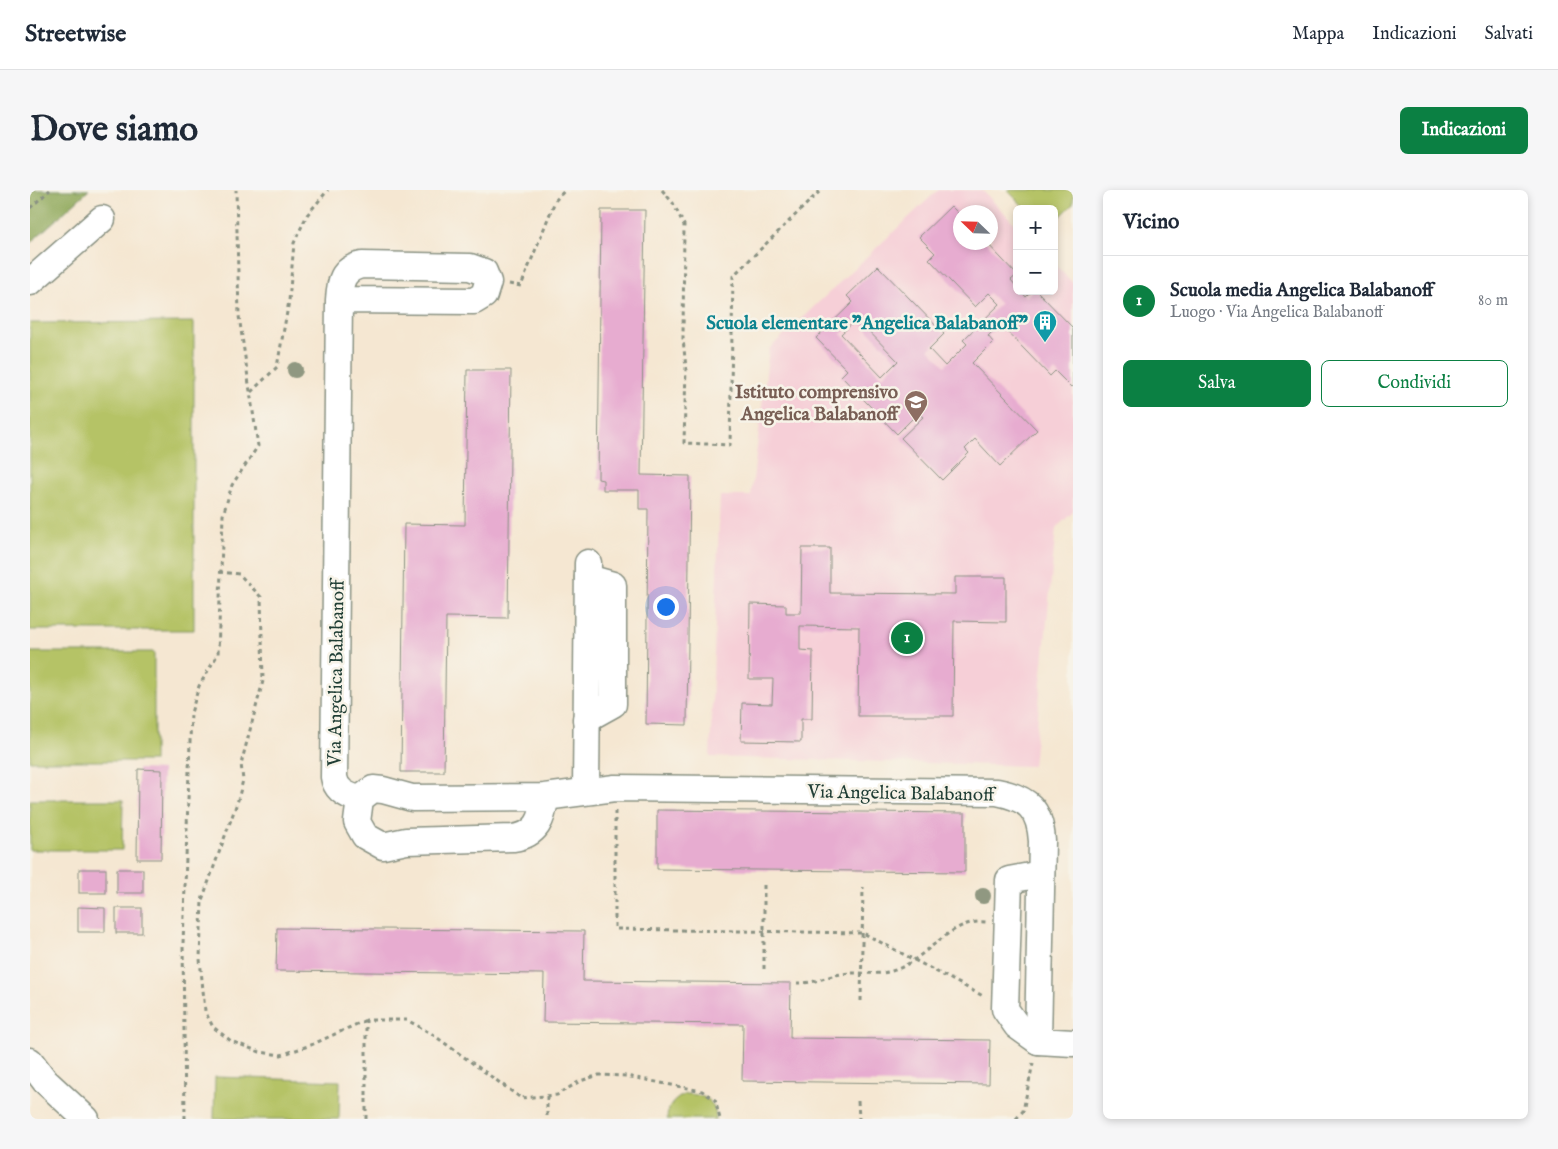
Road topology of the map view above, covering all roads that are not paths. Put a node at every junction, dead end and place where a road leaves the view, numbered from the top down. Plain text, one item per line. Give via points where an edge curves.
1 (102, 219) dead end
2 (30, 282) edge
3 (339, 300) junction
4 (588, 571) dead end
5 (586, 790) junction
6 (545, 797) junction
7 (360, 799) junction
8 (1041, 874) junction
9 (1038, 1042) junction
10 (1073, 1042) edge
11 (30, 1061) edge
12 (86, 1119) edge

1 - 2 street
3 - 3 street, Via Angelica Balabanoff via 343,276 362,265 470,267 484,272 488,282 484,295 474,301
3 - 7 street, Via Angelica Balabanoff via 334,776 341,791
4 - 5 street
5 - 6 street, Via Angelica Balabanoff
5 - 8 street, Via Angelica Balabanoff via 1007,794 1024,800 1036,812 1042,830
6 - 7 street, Via Angelica Balabanoff via 412,798 373,789
6 - 7 street via 540,822 533,832 521,837 406,841 383,846 372,842 360,829 356,815
8 - 9 street, Via Angelica Balabanoff
8 - 9 street via 1009,880 1005,1009 1017,1026
9 - 10 street
11 - 12 street via 45,1081

